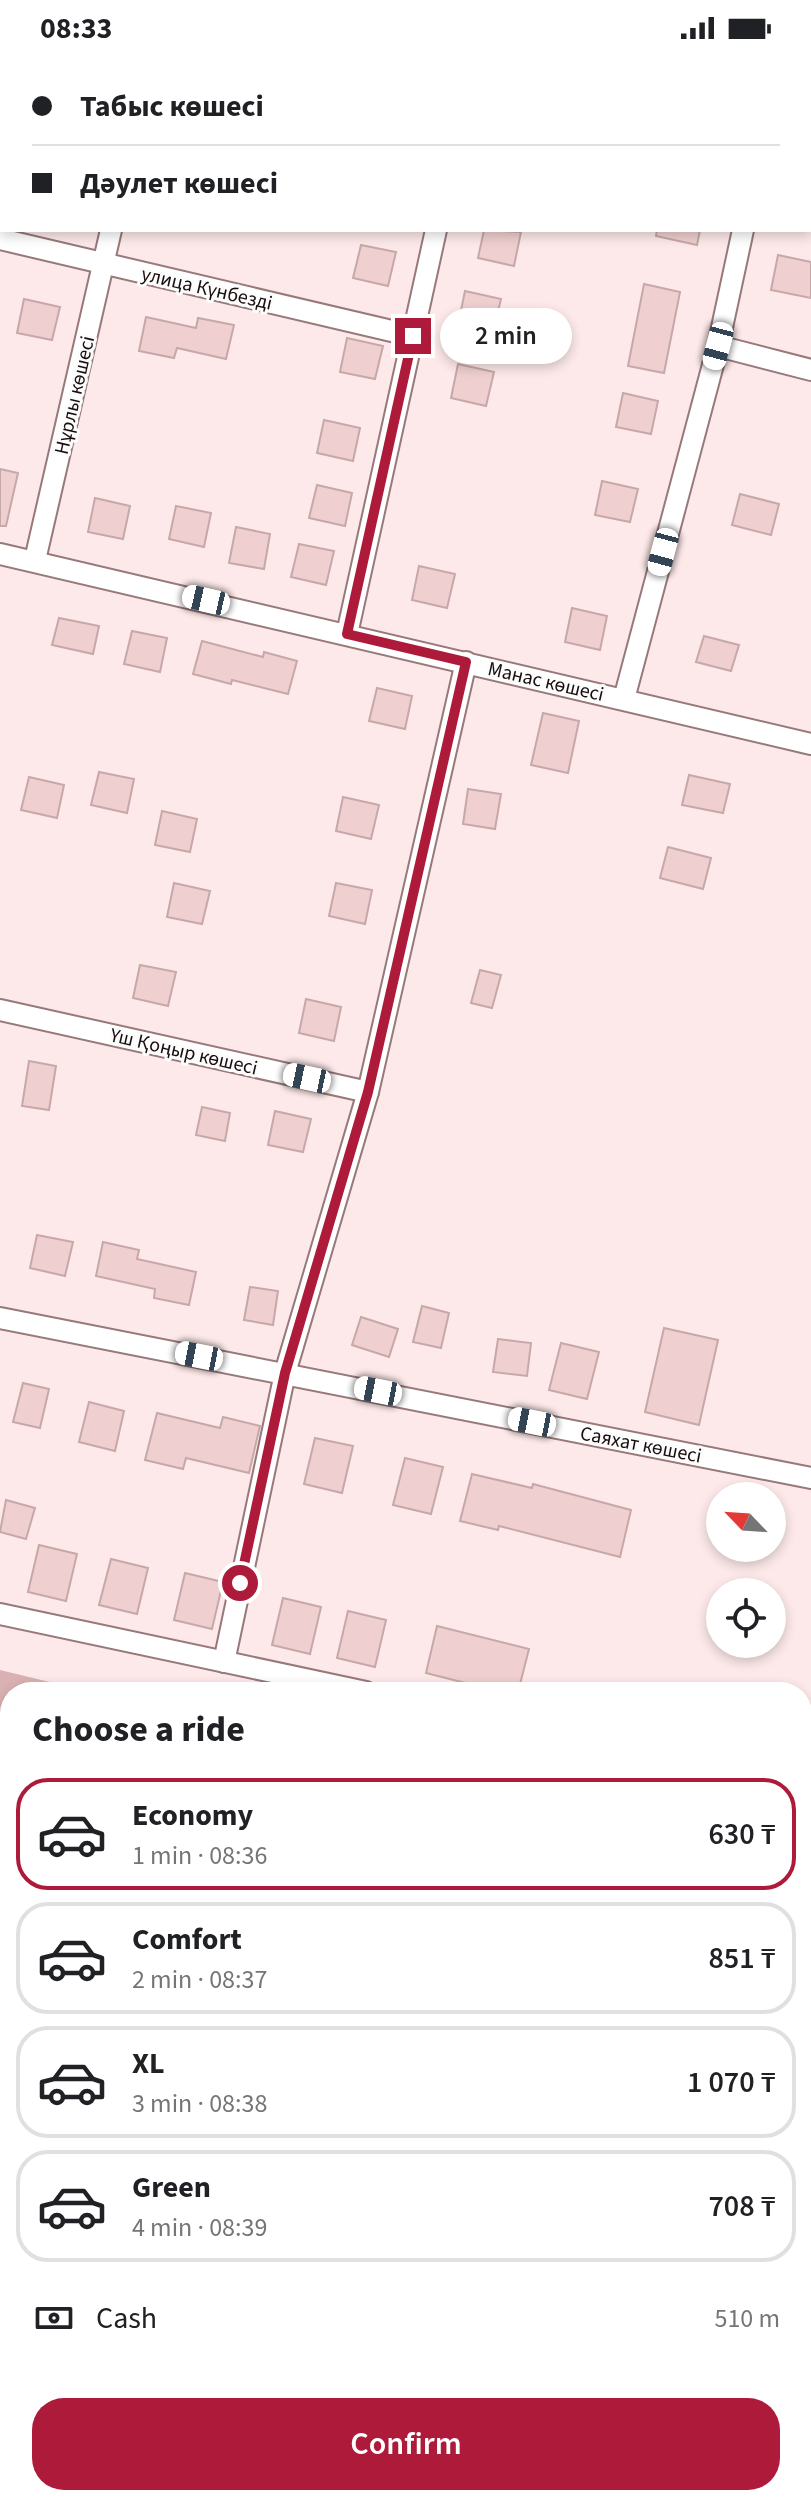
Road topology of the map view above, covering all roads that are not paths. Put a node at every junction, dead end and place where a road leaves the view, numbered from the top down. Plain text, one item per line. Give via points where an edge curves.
1 (111, 232) edge
2 (436, 232) edge
3 (743, 232) edge
4 (0, 239) edge
5 (104, 264) junction
6 (413, 336) junction
7 (718, 346) junction
8 (811, 370) edge
9 (0, 554) edge
10 (35, 560) junction
11 (347, 634) junction
12 (466, 662) junction
13 (624, 699) junction
14 (811, 744) edge
15 (0, 1010) edge
16 (368, 1092) junction
17 (0, 1318) edge
18 (285, 1373) junction
19 (811, 1478) edge
20 (0, 1614) edge
21 (224, 1662) junction
22 (319, 1682) edge

1 - 5 street, Нұрлы көшесі
2 - 6 street
3 - 7 street
4 - 5 street, улица Күнбезді
5 - 6 street, улица Күнбезді
5 - 10 street, Нұрлы көшесі
6 - 11 street
7 - 8 street
7 - 13 street
9 - 10 street, Манас көшесі
10 - 11 street, Манас көшесі
11 - 12 street, Манас көшесі
12 - 13 street, Манас көшесі
12 - 16 street
13 - 14 street, Манас көшесі
15 - 16 street, Үш Қоңыр көшесі
16 - 18 street
17 - 18 street, Саяхат көшесі
18 - 19 street, Саяхат көшесі
18 - 21 street
20 - 21 street
21 - 22 street

